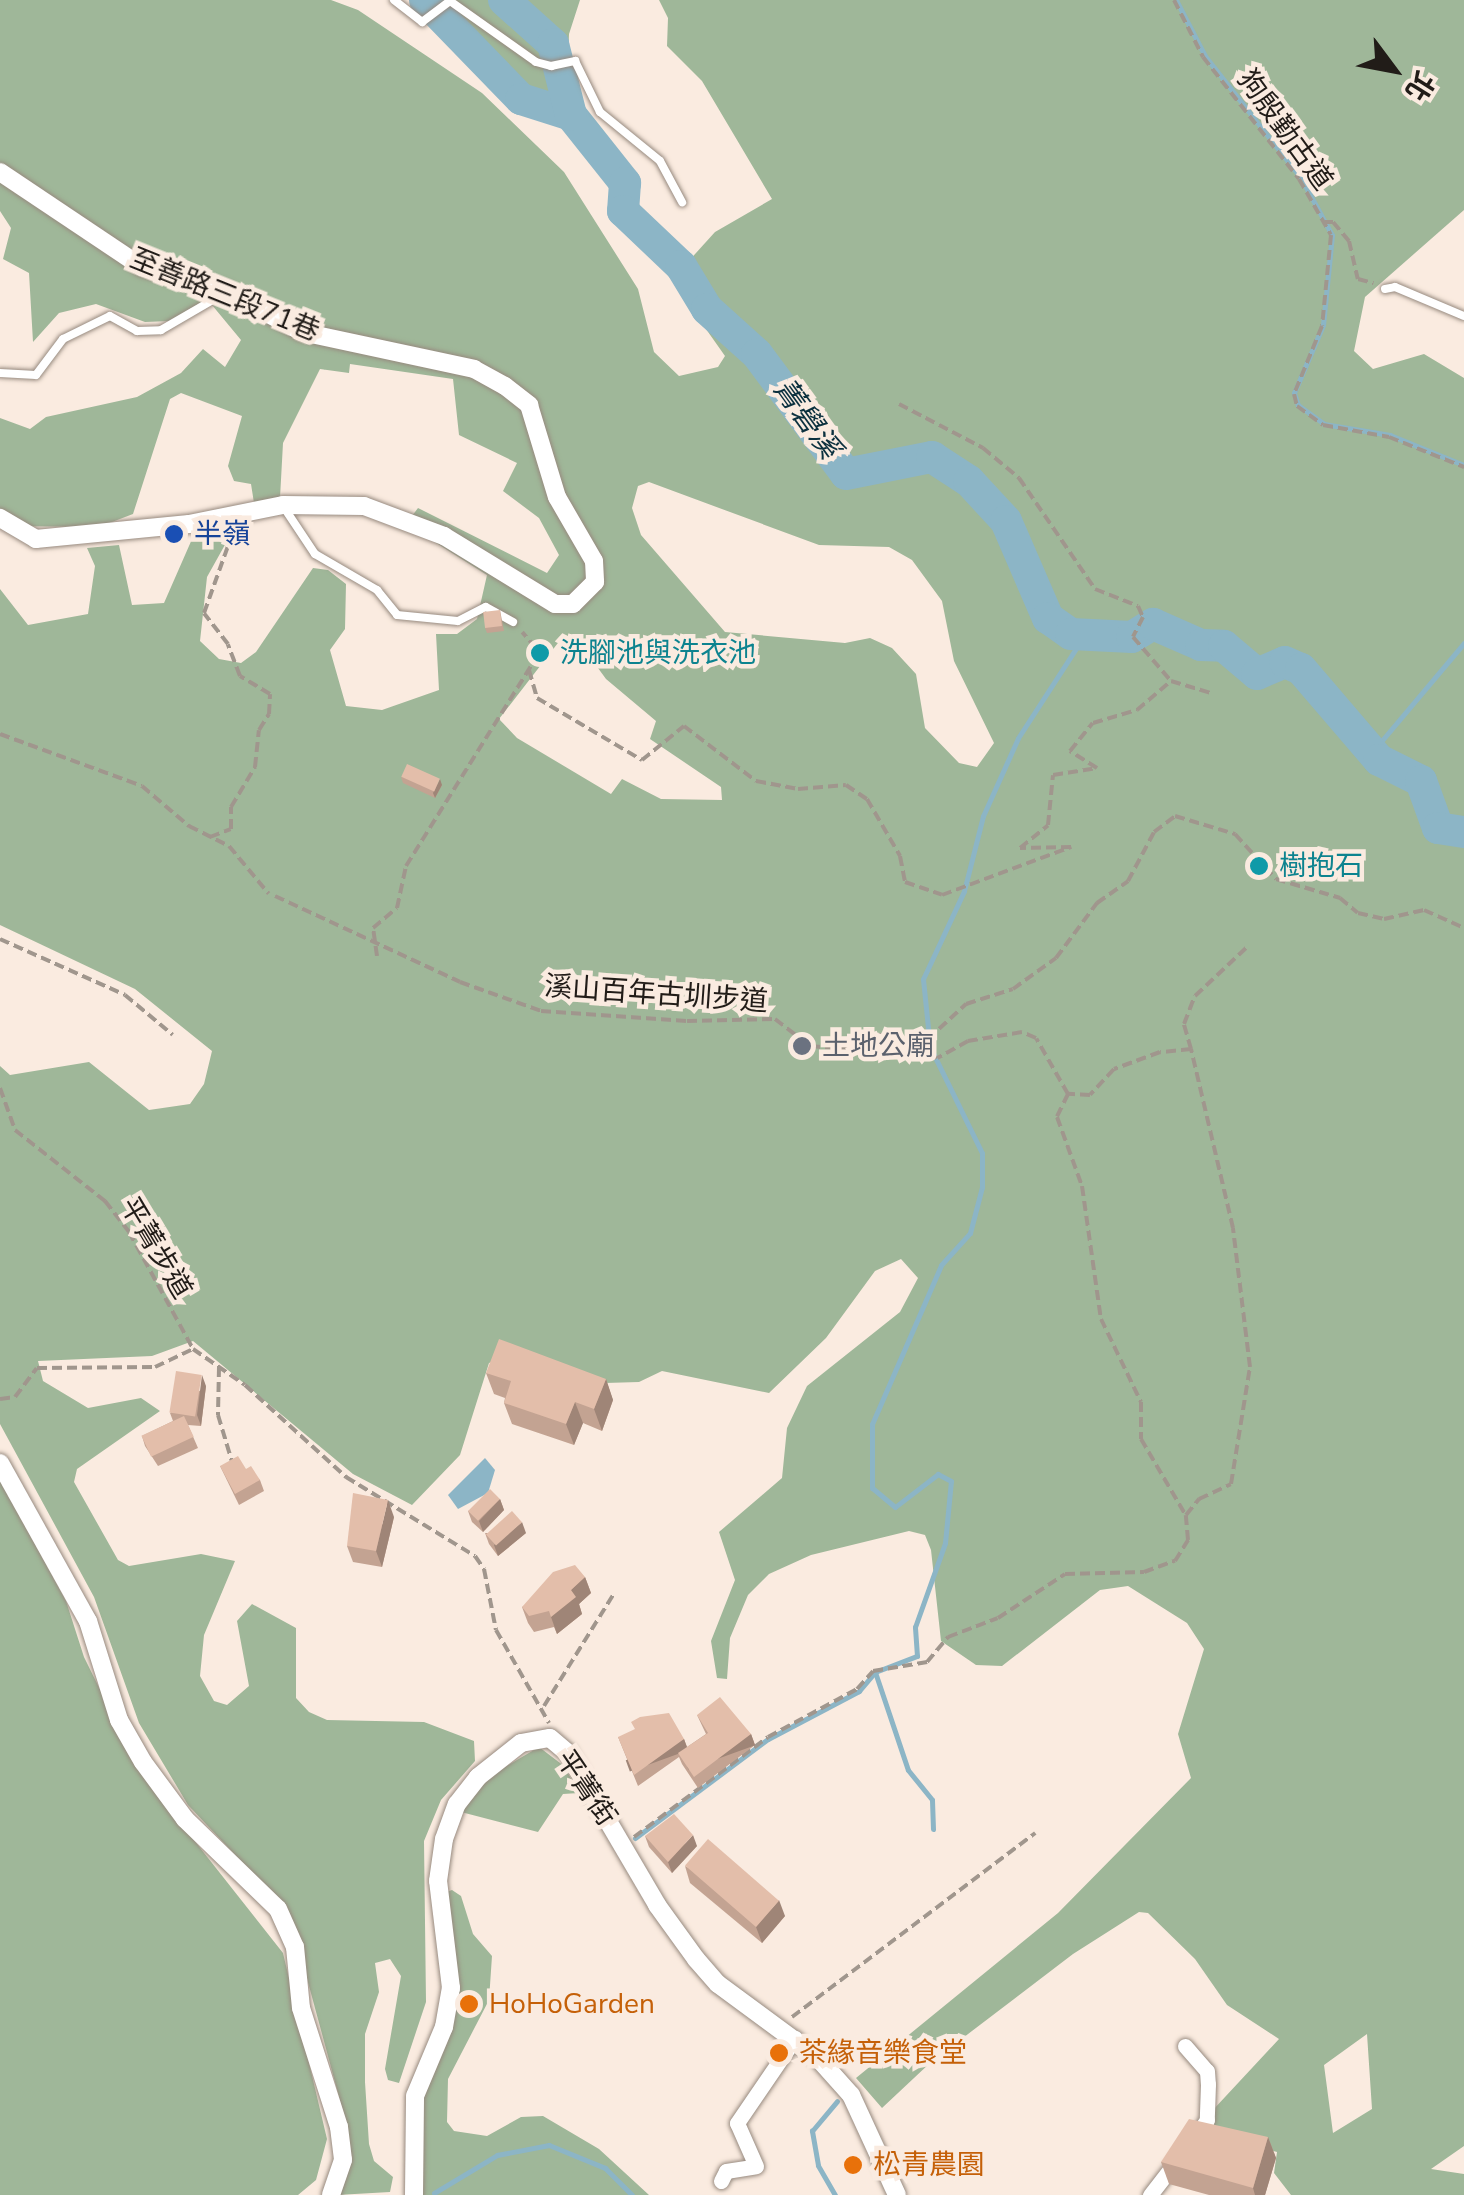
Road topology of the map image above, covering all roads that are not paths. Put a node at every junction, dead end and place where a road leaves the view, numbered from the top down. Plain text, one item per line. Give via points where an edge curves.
1 (394, 0) edge
2 (0, 172) edge
3 (682, 202) dead end
4 (1388, 289) road end
5 (226, 292) junction
6 (1464, 316) edge
7 (0, 374) edge
8 (283, 504) junction
9 (0, 518) edge
10 (513, 622) road end
11 (0, 1463) edge
12 (795, 2038) junction
13 (1185, 2046) dead end
14 (720, 2181) dead end
15 (330, 2195) edge
16 (414, 2195) edge
17 (898, 2195) edge
18 (1150, 2195) edge

1 - 3 lane via 417,22 450,0 551,66 575,61 600,112 660,161
2 - 5 street, 至善路三段71巷 via 142,267
4 - 6 lane
5 - 7 lane via 161,330 137,331 110,316 63,339 36,375
5 - 8 street, 至善路三段71巷 via 302,332 474,369 505,386 529,405 557,497 594,561 596,582 572,604 554,604 406,518 364,506
8 - 9 street, 至善路三段71巷 via 36,539
8 - 10 lane via 315,554 378,590 398,616 458,621 486,606
11 - 15 street via 88,1622 120,1720 142,1762 185,1819 278,1909 295,1947 300,2008 339,2126 343,2160
12 - 14 street via 737,2123 756,2166 726,2170
12 - 16 street, 平菁街 via 718,1984 696,1959 568,1753 550,1738 521,1743 478,1777 444,1839 438,1881 450,1988 444,2027 414,2096
12 - 17 street, 平菁街 via 851,2096
13 - 18 street via 1206,2071 1206,2120

